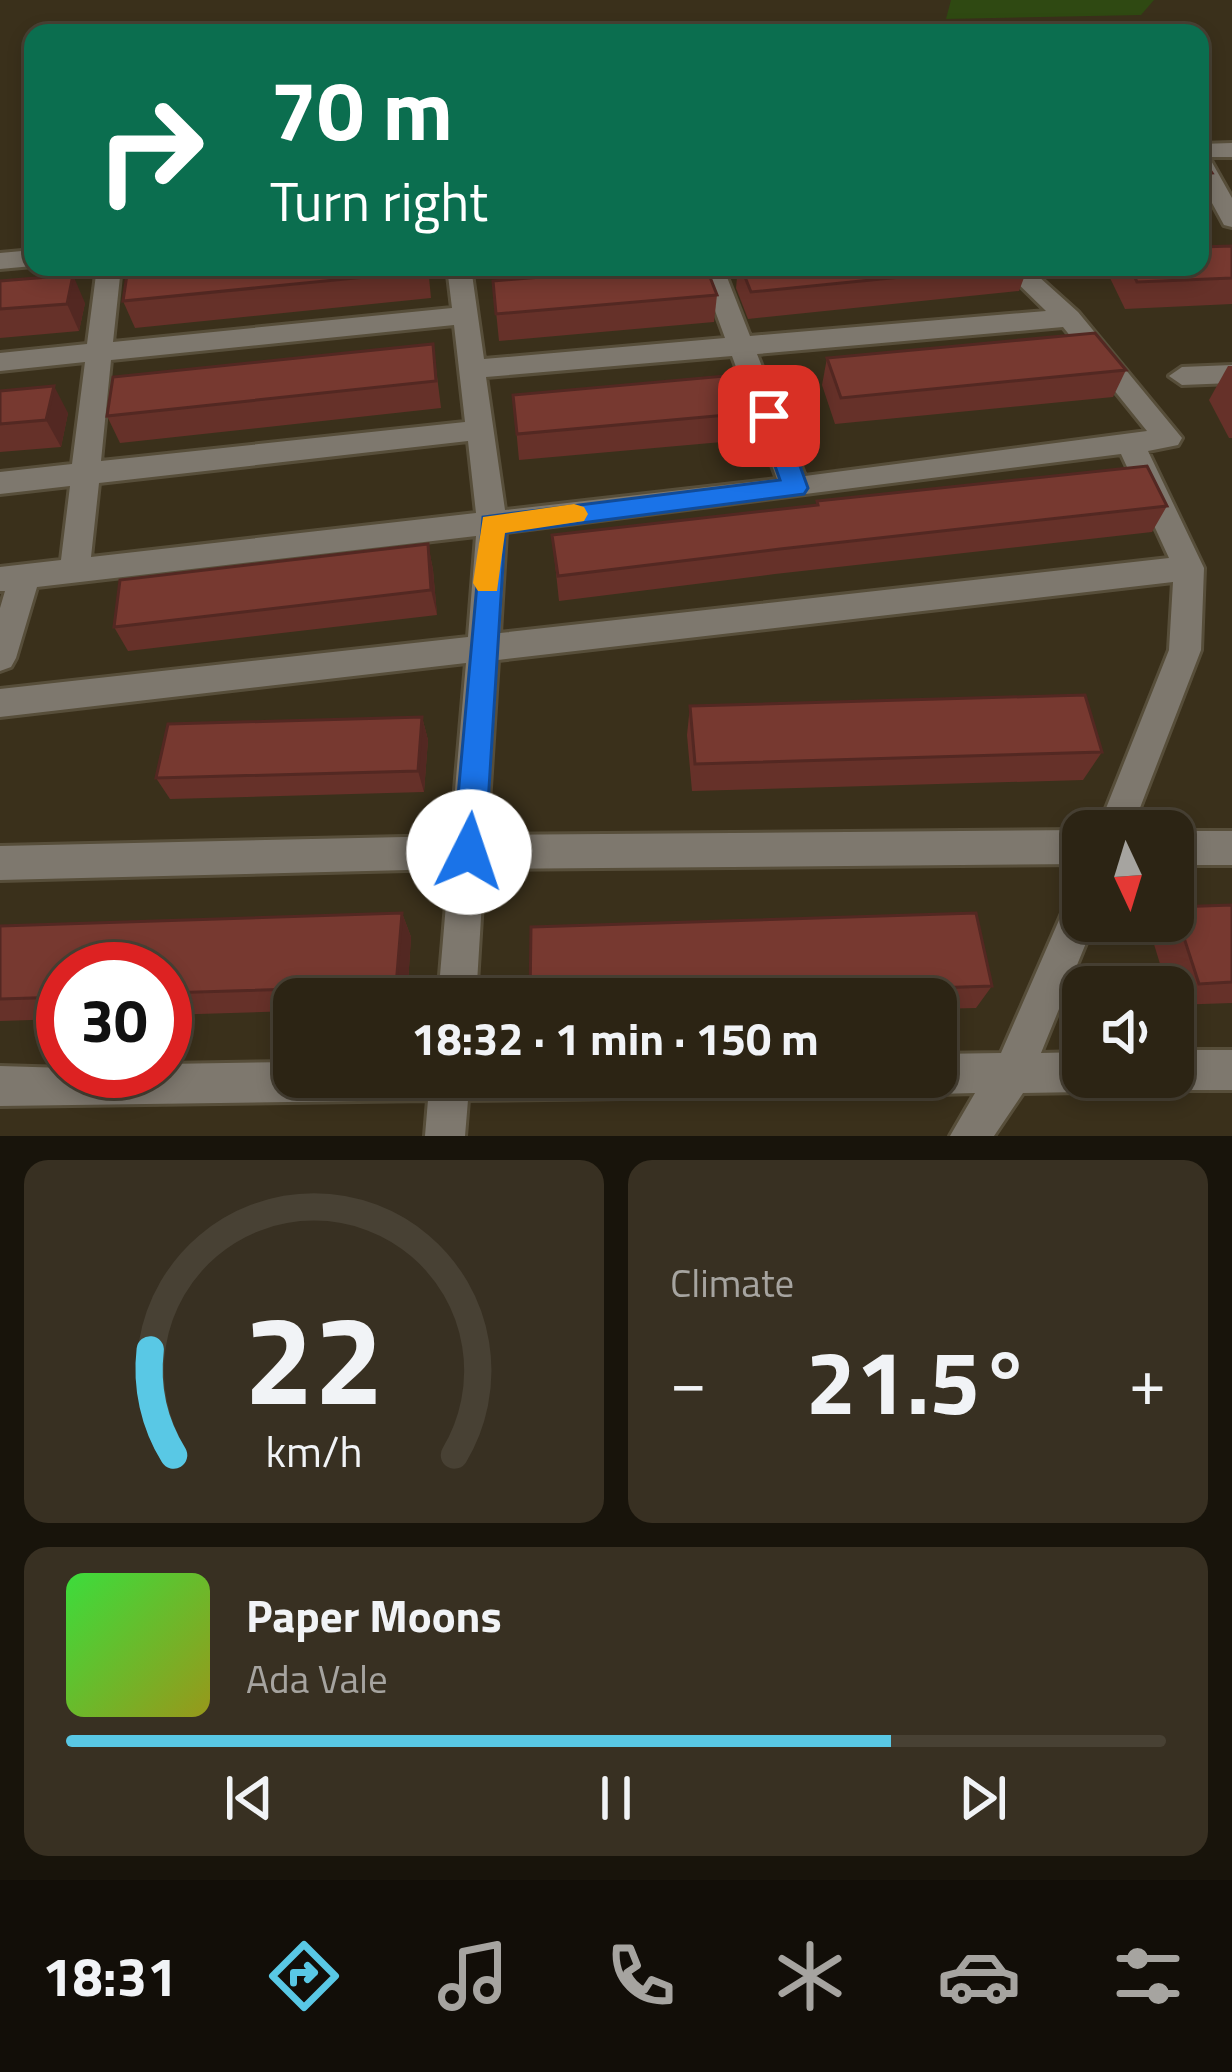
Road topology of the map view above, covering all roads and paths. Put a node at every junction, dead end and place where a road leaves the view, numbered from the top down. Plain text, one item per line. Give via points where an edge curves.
1 (1209, 177) edge
2 (1232, 220) edge
3 (108, 276) edge
4 (460, 276) edge
5 (715, 276) edge
6 (1023, 276) edge
7 (465, 315) junction
8 (1069, 318) junction
9 (743, 344) junction
10 (98, 352) junction
11 (0, 362) edge
12 (472, 369) junction
13 (1232, 374) edge
14 (1182, 376) dead end
15 (480, 430) junction
16 (1130, 442) junction
17 (83, 474) junction
18 (0, 483) edge
19 (795, 488) junction
20 (492, 524) junction
21 (1189, 568) junction
22 (74, 573) junction
23 (13, 578) edge
24 (482, 651) junction
25 (0, 658) edge
26 (0, 703) edge
27 (1122, 810) edge
28 (1062, 847) edge
29 (1194, 848) edge
30 (1232, 848) edge
31 (469, 852) junction
32 (0, 863) edge
33 (1068, 942) edge
34 (459, 978) edge
35 (1194, 1070) edge
36 (1232, 1070) edge
37 (1062, 1072) edge
38 (1013, 1073) junction
39 (957, 1074) edge
40 (273, 1082) edge
41 (0, 1087) edge
42 (448, 1098) edge
43 (445, 1136) edge
44 (970, 1136) edge

1 - 2 street
3 - 10 street
4 - 7 street
5 - 9 street
6 - 8 street
7 - 10 street
7 - 12 street
8 - 9 street
8 - 16 street via 1168,438
9 - 12 street
9 - 19 street
10 - 11 street
10 - 17 street
12 - 15 street
13 - 14 street
15 - 17 street
15 - 20 street
16 - 19 street
16 - 21 street
17 - 18 street
17 - 22 street
19 - 20 street
20 - 22 street
20 - 24 street
21 - 24 street
21 - 27 street via 1185,650
22 - 23 street
23 - 25 street
24 - 26 street
24 - 31 street
28 - 31 street
29 - 30 street
31 - 32 street
31 - 34 street
33 - 38 street
35 - 36 street
37 - 38 street
38 - 39 street
38 - 44 street
40 - 41 street
42 - 43 street

